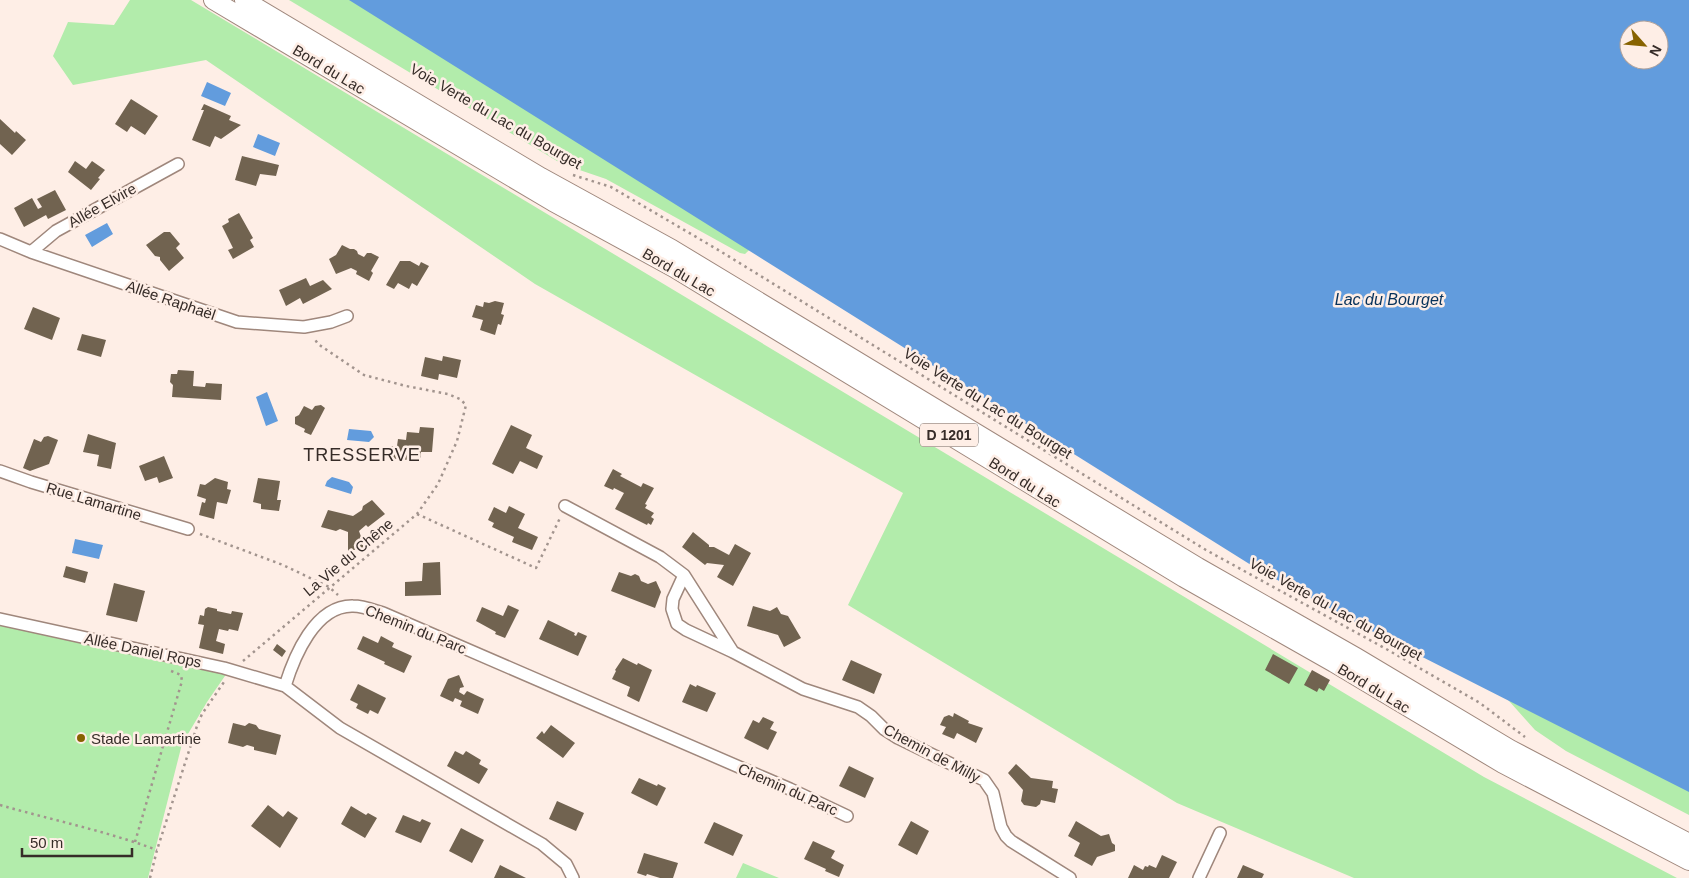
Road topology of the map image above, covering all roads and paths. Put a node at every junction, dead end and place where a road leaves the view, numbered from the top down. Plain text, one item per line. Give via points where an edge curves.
1 (213, 0) edge
2 (244, 0) edge
3 (178, 164) dead end
4 (571, 174) dead end
5 (0, 239) edge
6 (31, 252) junction
7 (347, 316) dead end
8 (304, 327) junction
9 (0, 471) edge
10 (565, 506) joint
11 (417, 514) junction
12 (188, 529) joint
13 (684, 575) junction
14 (329, 587) junction
15 (351, 606) junction
16 (0, 619) edge
17 (733, 652) junction
18 (166, 670) dead end
19 (232, 671) junction
20 (285, 686) junction
21 (1530, 742) dead end
22 (0, 805) edge
23 (847, 816) dead end
24 (1220, 833) dead end
25 (136, 842) junction
26 (1689, 843) edge
27 (157, 850) junction
28 (1689, 861) edge
29 (150, 878) edge
30 (572, 878) edge
31 (1070, 878) edge
32 (1199, 878) edge

1 - 28 main road, Bord du Lac / D 1201 via 553,202 674,268 1184,578 1503,764
2 - 26 main road, Bord du Lac / D 1201 via 541,177 680,254 1198,567 1510,749
3 - 6 street, Allée Elvire via 56,231
4 - 21 path, Voie Verte du Lac du Bourget via 611,188 711,246 1206,550 1480,703
5 - 6 street, Allée Raphaël
6 - 8 street, Allée Raphaël via 237,322
7 - 8 street, Allée Raphaël
8 - 11 path, La Vie du Chêne via 318,344 364,375 448,394 466,405 457,441 438,484
9 - 12 street, Rue Lamartine
10 - 11 path via 536,568
10 - 13 street, Chemin de Milly via 660,557
11 - 14 path, La Vie du Chêne
12 - 14 path via 283,565
13 - 17 street, Chemin de Milly
13 - 17 street, Chemin de Milly via 673,599 672,609 677,624
14 - 15 path
14 - 19 path, La Vie du Chêne
15 - 20 street, Chemin du Parc via 332,612 310,631
15 - 23 street, Chemin du Parc via 383,612
16 - 19 street, Allée Daniel Rops
17 - 31 street, Chemin de Milly via 803,689 858,707 898,738 984,780 993,793 1006,836
18 - 25 path via 181,675 182,681
19 - 20 street, Allée Daniel Rops
19 - 27 path, La Vie du Chêne via 202,714
20 - 30 street via 340,728 542,844 566,864
22 - 25 path
24 - 32 street
25 - 27 path
27 - 29 path, La Vie du Chêne

